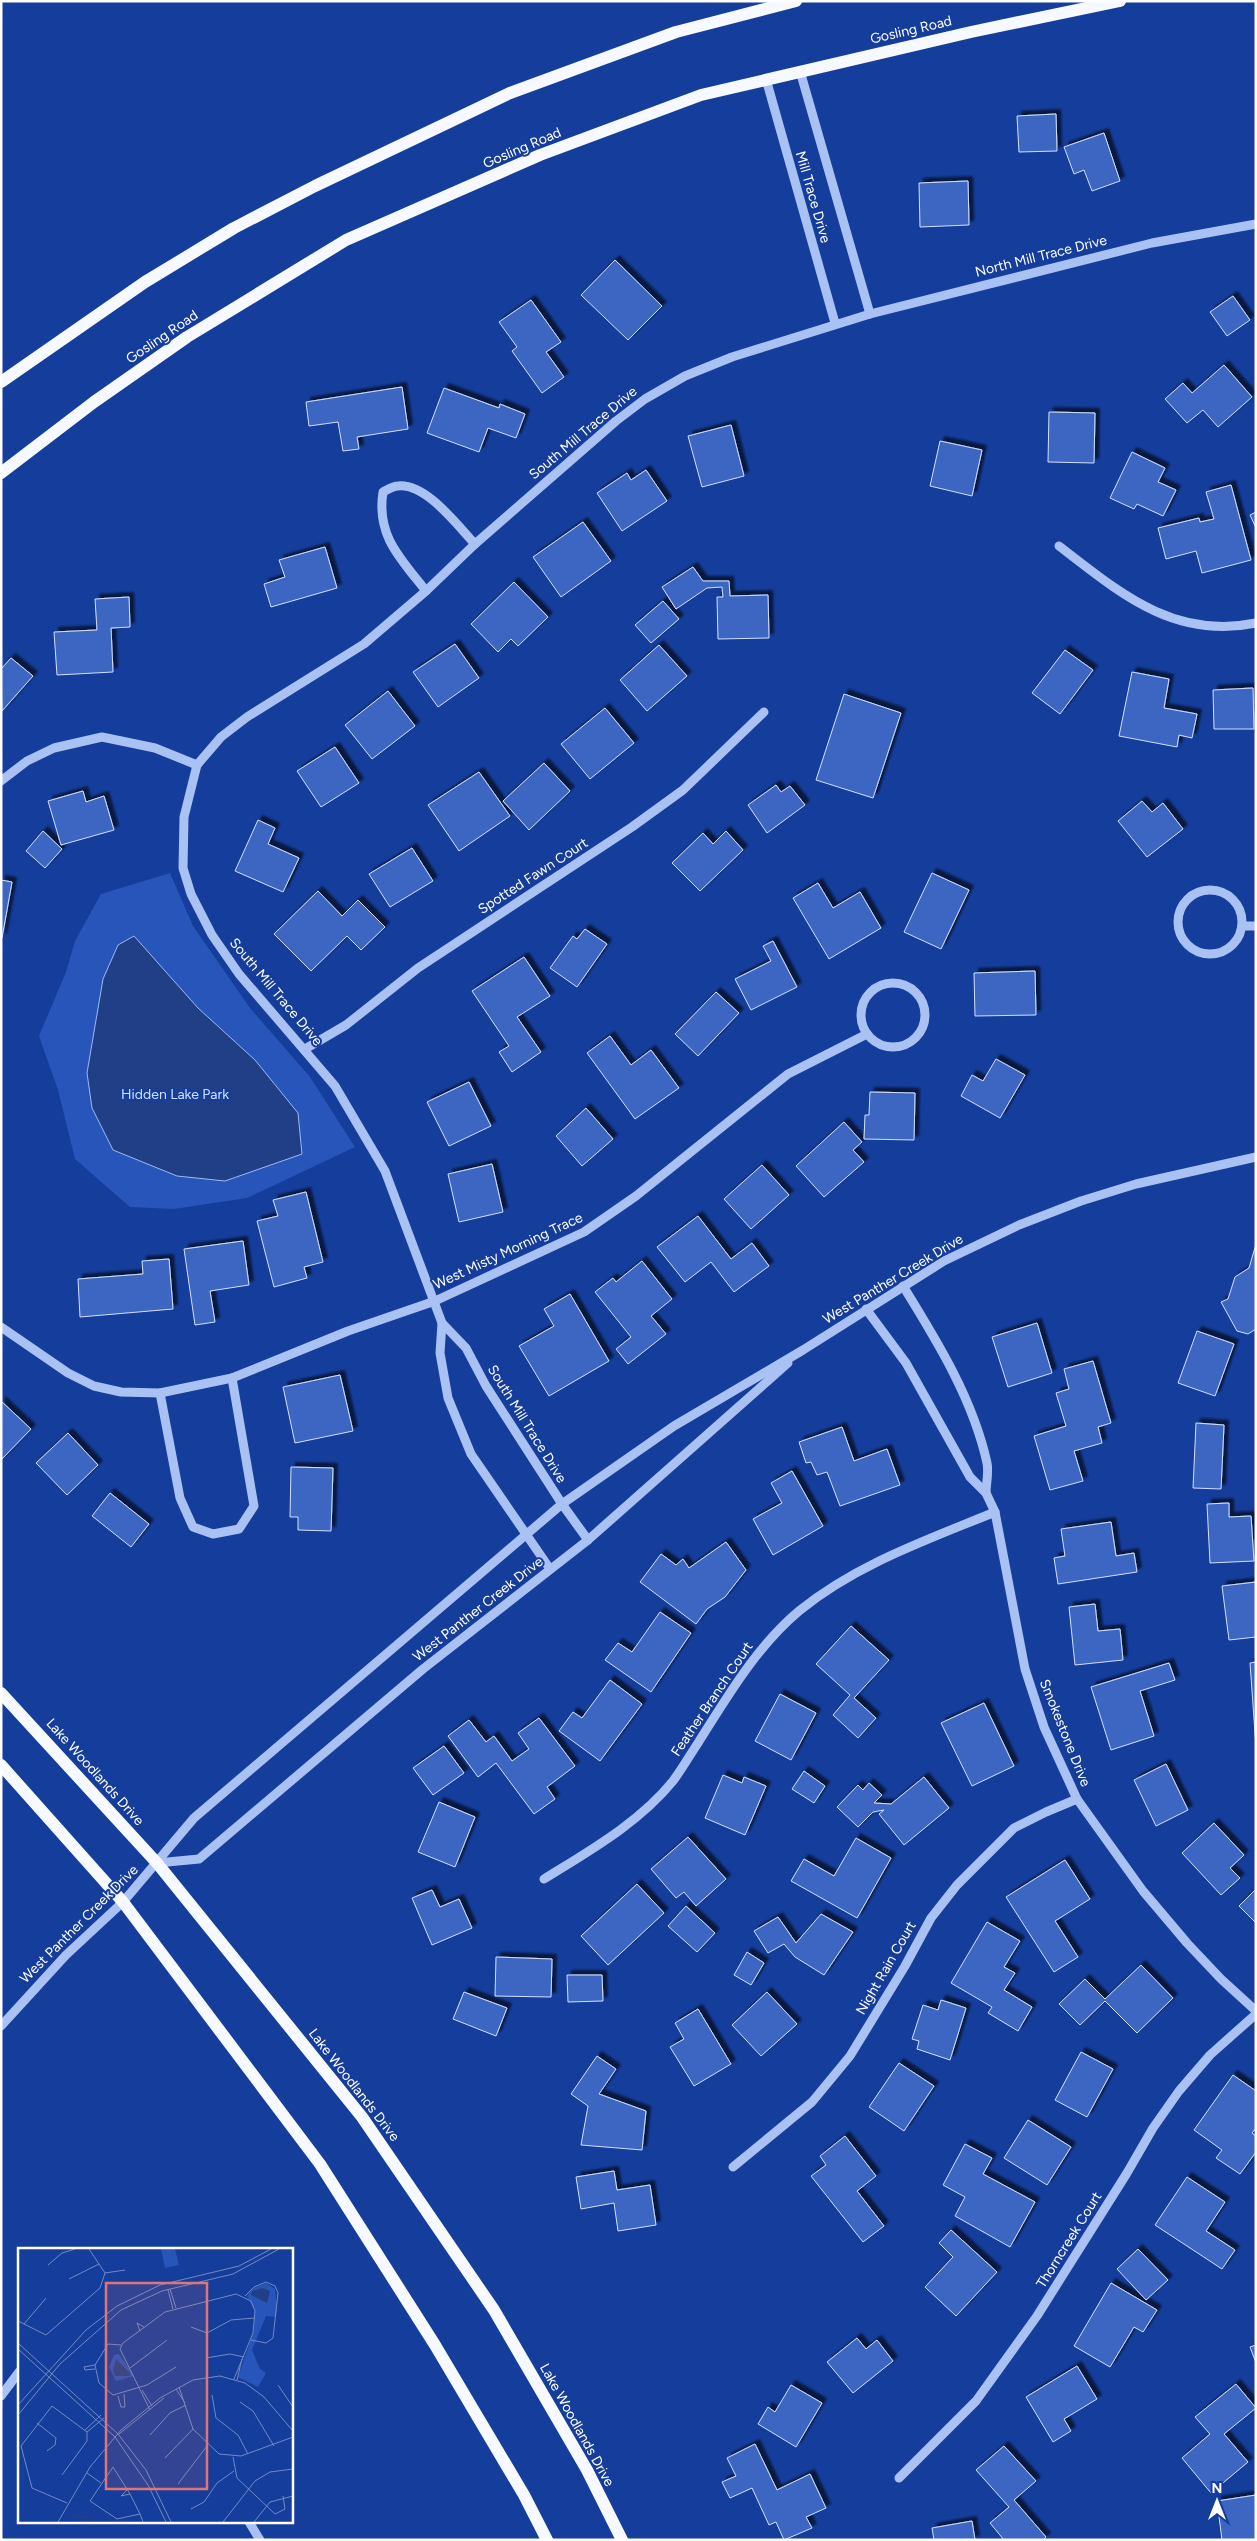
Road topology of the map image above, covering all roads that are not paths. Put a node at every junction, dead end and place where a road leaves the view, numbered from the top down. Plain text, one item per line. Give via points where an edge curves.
1 (796, 1) edge
2 (1120, 1) edge
3 (800, 71) junction
4 (766, 79) junction
5 (1256, 224) edge
6 (870, 314) junction
7 (835, 323) junction
8 (1, 382) edge
9 (1, 473) edge
10 (475, 544) junction
11 (1059, 546) dead end
12 (426, 591) junction
13 (1256, 623) edge
14 (764, 712) dead end
15 (197, 765) junction
16 (1, 781) edge
17 (1242, 926) junction
18 (1256, 926) edge
19 (867, 1034) junction
20 (306, 1049) junction
21 (1256, 1157) edge
22 (903, 1286) junction
23 (435, 1301) junction
24 (866, 1310) junction
25 (442, 1323) junction
26 (1, 1327) edge
27 (803, 1350) junction
28 (232, 1378) junction
29 (160, 1393) junction
30 (986, 1493) junction
31 (562, 1504) junction
32 (994, 1512) junction
33 (525, 1535) junction
34 (588, 1540) junction
35 (550, 1569) junction
36 (1, 1692) edge
37 (1, 1765) edge
38 (1077, 1799) junction
39 (157, 1863) junction
40 (544, 1879) dead end
41 (123, 1902) junction
42 (1256, 2013) edge
43 (1, 2026) edge
44 (733, 2167) dead end
45 (18, 2373) edge
46 (1, 2396) edge
47 (899, 2478) dead end
48 (250, 2524) edge
49 (260, 2540) edge
50 (547, 2540) edge
51 (622, 2540) edge

1 - 8 main road via 676,32 510,93 315,186 234,228 145,282
2 - 3 main road, Gosling Road
3 - 4 main road, Gosling Road
3 - 6 street, Mill Trace Drive
4 - 7 street, Mill Trace Drive
4 - 9 main road, Gosling Road via 701,95 540,155 346,240 187,337
5 - 6 street, North Mill Trace Drive via 1152,243
6 - 7 street, North Mill Trace Drive
7 - 10 street, South Mill Trace Drive via 684,376 645,399
10 - 12 street, South Mill Trace Drive
10 - 12 street via 425,494 412,487 397,486 383,492 380,507 383,528 395,552
11 - 13 street via 1120,593 1154,613 1220,626
12 - 15 street, South Mill Trace Drive via 364,644 247,717 221,737
14 - 20 street, Spotted Fawn Court via 676,795 418,968 346,1024
15 - 16 street via 155,748 102,737 54,748 27,761
15 - 20 street, South Mill Trace Drive via 184,817 183,868 191,894 212,935 239,974
17 - 17 street via 1238,905 1221,891 1200,891 1187,900 1179,914 1178,924 1186,943 1204,953 1215,953 1229,947 1239,936
17 - 18 street
19 - 19 street via 883,1046 903,1046 912,1041 924,1025 924,1005 919,996 901,984 879,986 870,993 861,1012
19 - 23 street, West Misty Morning Trace via 788,1074 636,1196 584,1232
20 - 23 street, South Mill Trace Drive via 335,1086 385,1171
21 - 22 street, West Panther Creek Drive via 1178,1173 1081,1201 1019,1225 944,1261
22 - 24 street, West Panther Creek Drive
22 - 30 street, Smokestone Drive via 944,1354 971,1413 987,1464
23 - 25 street, South Mill Trace Drive
23 - 28 street, West Misty Morning Trace via 348,1331
24 - 27 street, West Panther Creek Drive
24 - 30 street, Smokestone Drive via 906,1363 970,1477
25 - 31 street, South Mill Trace Drive via 466,1348 486,1386
25 - 33 street, South Mill Trace Drive via 440,1353 448,1398 471,1454
26 - 29 street, West Misty Morning Trace via 68,1374 94,1386 121,1392
27 - 31 street, West Panther Creek Drive via 674,1426
27 - 34 street, West Panther Creek Drive
28 - 29 street, West Misty Morning Trace
28 - 29 street via 254,1506 239,1529 213,1534 193,1527 180,1498
30 - 32 street, Smokestone Drive
31 - 33 street, West Panther Creek Drive
31 - 34 street, South Mill Trace Drive
32 - 38 street, Smokestone Drive via 1025,1669 1044,1726
32 - 40 street, Feather Branch Court via 890,1555 838,1583 798,1612 740,1679 673,1781 644,1812
33 - 35 street, South Mill Trace Drive
33 - 39 street, West Panther Creek Drive via 194,1818
34 - 35 street, West Panther Creek Drive
35 - 39 street, West Panther Creek Drive via 423,1669 198,1859
36 - 39 main road, Lake Woodlands Drive
37 - 41 main road
38 - 42 street, Smokestone Drive via 1143,1891 1221,1980
38 - 44 street, Night Rain Court via 1014,1828 957,1885 931,1918 850,2056 812,2102
39 - 41 street, West Panther Creek Drive
39 - 51 main road, Lake Woodlands Drive via 367,2124 494,2310 587,2470
41 - 43 street, West Panther Creek Drive via 66,1955
41 - 50 main road via 320,2164 435,2345
42 - 47 street, Thorncreek Court via 1210,2055 1179,2091 1037,2316 976,2401
45 - 46 street
48 - 49 street

